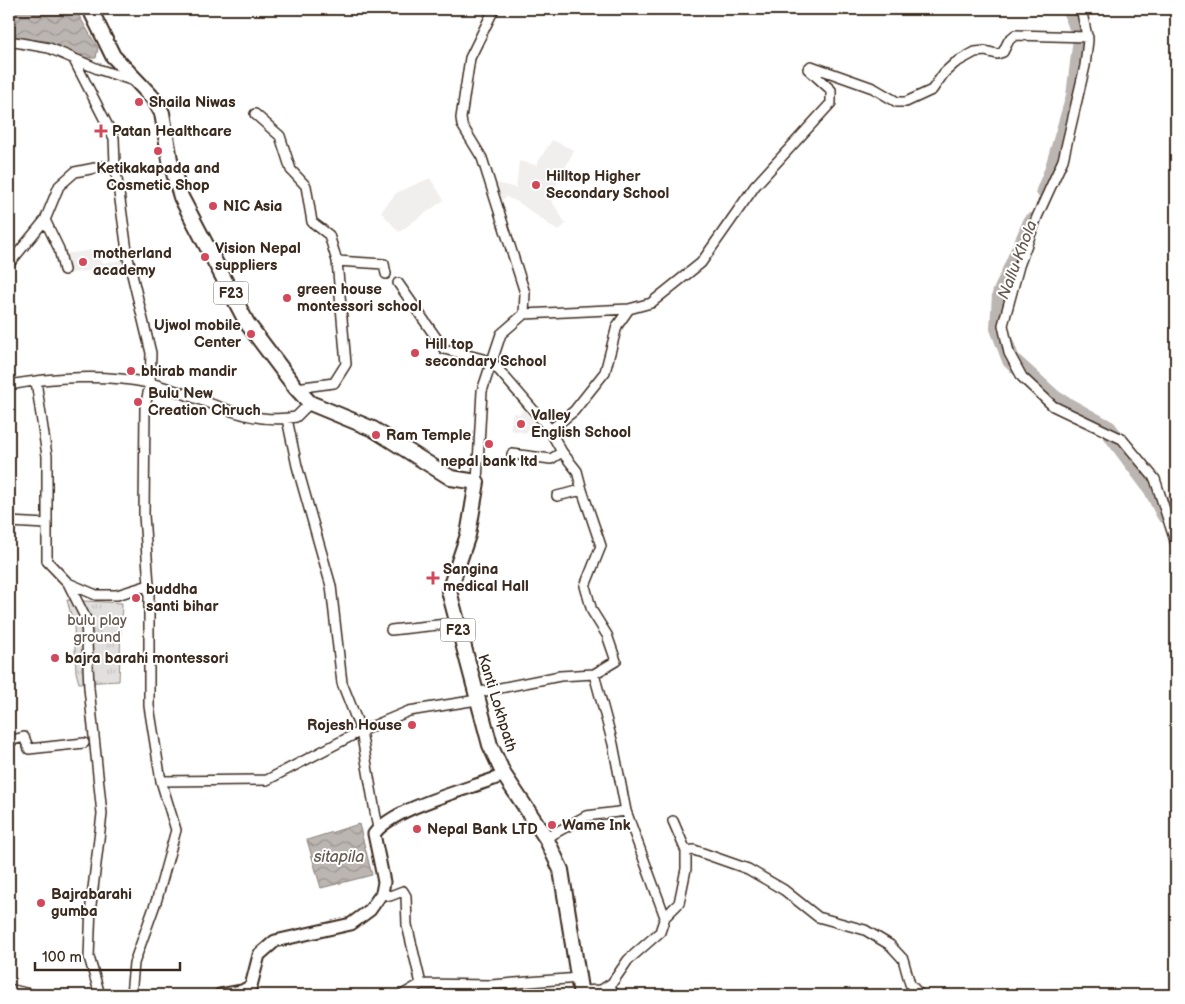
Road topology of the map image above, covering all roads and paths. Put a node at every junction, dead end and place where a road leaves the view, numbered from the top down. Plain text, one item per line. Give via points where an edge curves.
1 (90, 9) edge
2 (494, 9) edge
3 (1081, 9) edge
4 (1088, 37) junction
5 (9, 41) edge
6 (73, 58) junction
7 (135, 81) junction
8 (255, 114) dead end
9 (115, 164) junction
10 (45, 220) junction
11 (337, 261) junction
12 (9, 264) edge
13 (64, 270) dead end
14 (386, 274) dead end
15 (398, 283) dead end
16 (629, 309) junction
17 (524, 314) junction
18 (491, 361) junction
19 (36, 381) junction
20 (150, 384) junction
21 (9, 385) edge
22 (296, 388) junction
23 (310, 403) junction
24 (287, 419) junction
25 (549, 431) junction
26 (562, 452) junction
27 (512, 454) dead end
28 (477, 482) junction
29 (582, 490) junction
30 (557, 496) dead end
31 (9, 522) edge
32 (46, 524) junction
33 (1176, 544) edge
34 (68, 583) junction
35 (149, 585) junction
36 (456, 623) junction
37 (391, 630) dead end
38 (594, 674) junction
39 (476, 697) junction
40 (361, 731) junction
41 (9, 741) edge
42 (84, 743) dead end
43 (504, 775) junction
44 (161, 781) junction
45 (626, 811) junction
46 (673, 821) dead end
47 (378, 829) junction
48 (546, 838) junction
49 (686, 851) junction
50 (382, 893) junction
51 (665, 917) junction
52 (421, 984) junction
53 (609, 985) junction
54 (581, 988) edge
55 (9, 990) edge
56 (34, 995) edge
57 (100, 995) edge
58 (131, 995) edge
59 (220, 995) edge
60 (402, 995) edge
61 (615, 995) edge
62 (920, 995) edge

1 - 7 main road, F23 via 113,56
2 - 17 street via 470,58 460,118 482,158 525,293
3 - 4 street
4 - 16 street via 1015,36 1003,52 974,52 955,63 932,90 906,102 897,102 873,88 811,66 808,69 831,90 831,103 755,186 701,264 651,303
4 - 33 street via 1085,66 1062,160 1019,266 1003,325 1009,353 1022,377 1053,406 1122,439 1155,480
5 - 6 street via 49,48
6 - 7 street via 98,70
6 - 9 street via 114,138
7 - 22 main road, F23 via 154,98 162,113 170,160 185,205 247,323
8 - 11 street via 280,136 290,170 306,186 312,222 329,235
9 - 10 street via 75,172 59,186
9 - 20 street via 128,258 151,353
10 - 12 street
10 - 13 street via 59,249
11 - 14 street via 384,264
11 - 22 street via 346,364 334,383
15 - 18 street via 444,349
16 - 17 street
16 - 25 street via 617,326 605,372 574,411
17 - 18 street via 501,334
18 - 25 street
18 - 28 street via 482,391
19 - 20 street via 95,379
19 - 21 street
19 - 32 street via 47,456
20 - 24 street via 256,419
20 - 35 street via 146,407 144,515
22 - 23 main road, F23
23 - 24 street via 296,417
23 - 28 main road, F23 via 373,428 451,478
24 - 40 street via 330,586 342,683
25 - 26 street
26 - 27 street via 551,459
26 - 29 street via 577,471
28 - 36 main road, Kanti Lokhpath / F23 via 468,534 449,591
29 - 30 street
29 - 38 street via 601,546 585,586 592,611 607,635 616,661
31 - 32 street
32 - 34 street via 48,561
34 - 35 street via 96,595 117,596
34 - 57 street via 86,619 89,688 102,814 90,905 89,957
35 - 44 street via 149,706
36 - 37 street
36 - 39 main road, Kanti Lokhpath / F23
38 - 39 street via 560,676
38 - 45 street via 613,744
39 - 40 street via 409,711
39 - 43 main road, Kanti Lokhpath / F23 via 490,745
40 - 44 street via 267,780
40 - 47 street
41 - 42 street via 24,737 29,749
43 - 47 street via 402,813
43 - 48 main road, Kanti Lokhpath / F23
44 - 58 street via 176,830 157,899 134,963
45 - 48 street via 586,816
45 - 51 street
46 - 49 street
47 - 50 street via 374,834 384,882
48 - 54 main road, Kanti Lokhpath / F23 via 561,870
49 - 51 street via 679,903
49 - 62 street via 694,850 748,870 784,890 818,916 866,930 890,945 903,959 910,984
50 - 52 street via 390,896 403,891 406,896 408,925
50 - 59 street via 370,910 351,924 275,941 259,955 251,986
51 - 53 street via 660,932 633,955
52 - 54 street
52 - 60 street
53 - 54 street via 601,990
53 - 61 street
55 - 56 street

